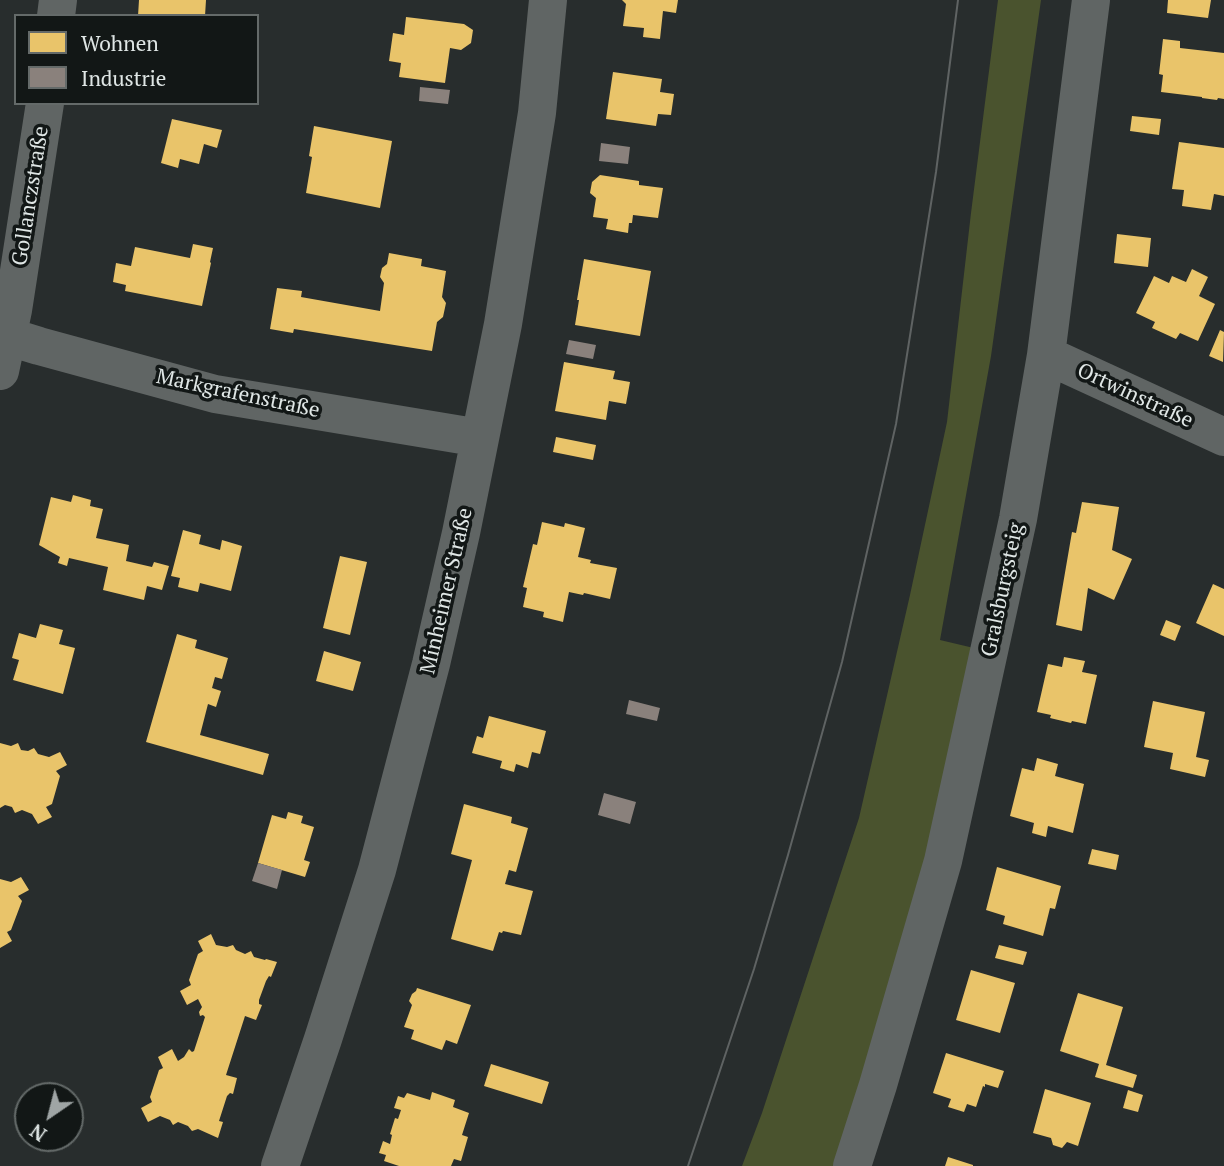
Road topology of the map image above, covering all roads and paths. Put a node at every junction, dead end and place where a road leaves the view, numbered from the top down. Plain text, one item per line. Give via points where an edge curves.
1 (548, 0) edge
2 (1091, 0) edge
3 (45, 105) edge
4 (3, 347) edge
5 (1046, 355) junction
6 (1224, 437) edge
7 (480, 438) junction
8 (280, 1166) edge
9 (852, 1166) edge

1 - 7 street, Minheimer Straße via 536,124
2 - 5 street, Gralsburgsteig
3 - 4 street, Gollanczstraße
4 - 7 street, Markgrafenstraße via 215,394
5 - 6 street, Ortwinstraße
5 - 9 street, Gralsburgsteig via 1018,519 943,861
7 - 8 street, Minheimer Straße via 432,664 379,863

